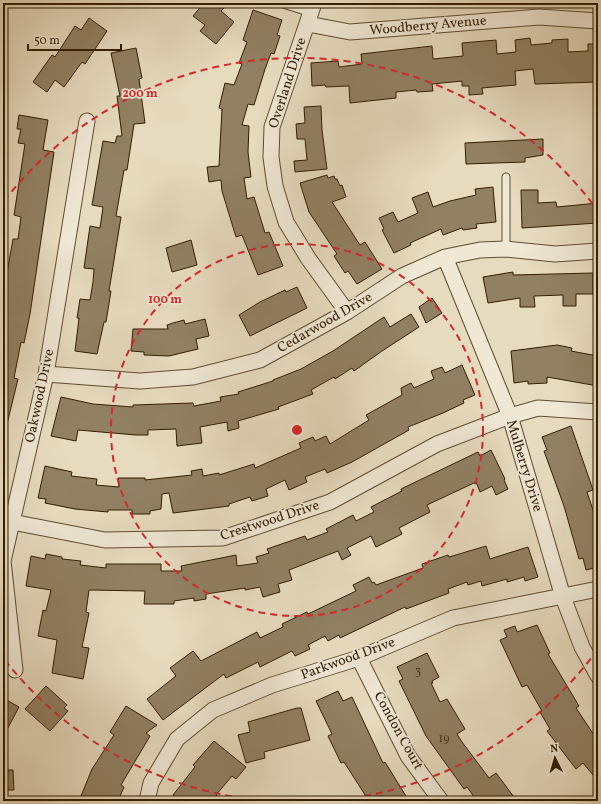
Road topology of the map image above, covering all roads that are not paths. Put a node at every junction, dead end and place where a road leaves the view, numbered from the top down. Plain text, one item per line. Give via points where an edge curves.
1 (280, 3) edge
2 (539, 10) edge
3 (311, 13) edge
4 (598, 21) edge
5 (87, 121) dead end
6 (506, 177) dead end
7 (506, 248) junction
8 (598, 251) edge
9 (445, 257) junction
10 (347, 312) junction
11 (46, 374) junction
12 (598, 412) edge
13 (510, 416) junction
14 (12, 522) junction
15 (598, 589) edge
16 (563, 597) junction
17 (359, 658) junction
18 (15, 670) dead end
19 (598, 676) edge
20 (147, 801) edge
21 (441, 801) edge

1 - 3 lane
2 - 3 street, Woodberry Avenue via 350,32
2 - 4 street, Woodberry Avenue
3 - 10 street, Overland Drive via 272,127 271,157 275,186 286,222
5 - 11 street, Oakwood Drive
6 - 7 lane
7 - 8 street, Cedarwood Drive via 556,254
7 - 9 street, Cedarwood Drive
9 - 10 street, Cedarwood Drive via 402,276
9 - 13 street, Mulberry Drive
10 - 11 street, Cedarwood Drive via 260,360 193,377 140,381
11 - 14 street, Oakwood Drive
12 - 13 street, Crestwood Drive via 538,408
13 - 14 street, Crestwood Drive via 438,444 330,502 223,538 105,540
13 - 16 street, Mulberry Drive
14 - 18 street, Oakwood Drive via 4,561
15 - 16 street, Parkwood Drive
16 - 17 street, Parkwood Drive via 453,618
16 - 19 street, Mulberry Drive via 582,647
17 - 20 street, Parkwood Drive via 272,685 213,710 177,739 151,783
17 - 21 street, Condon Court via 408,756

